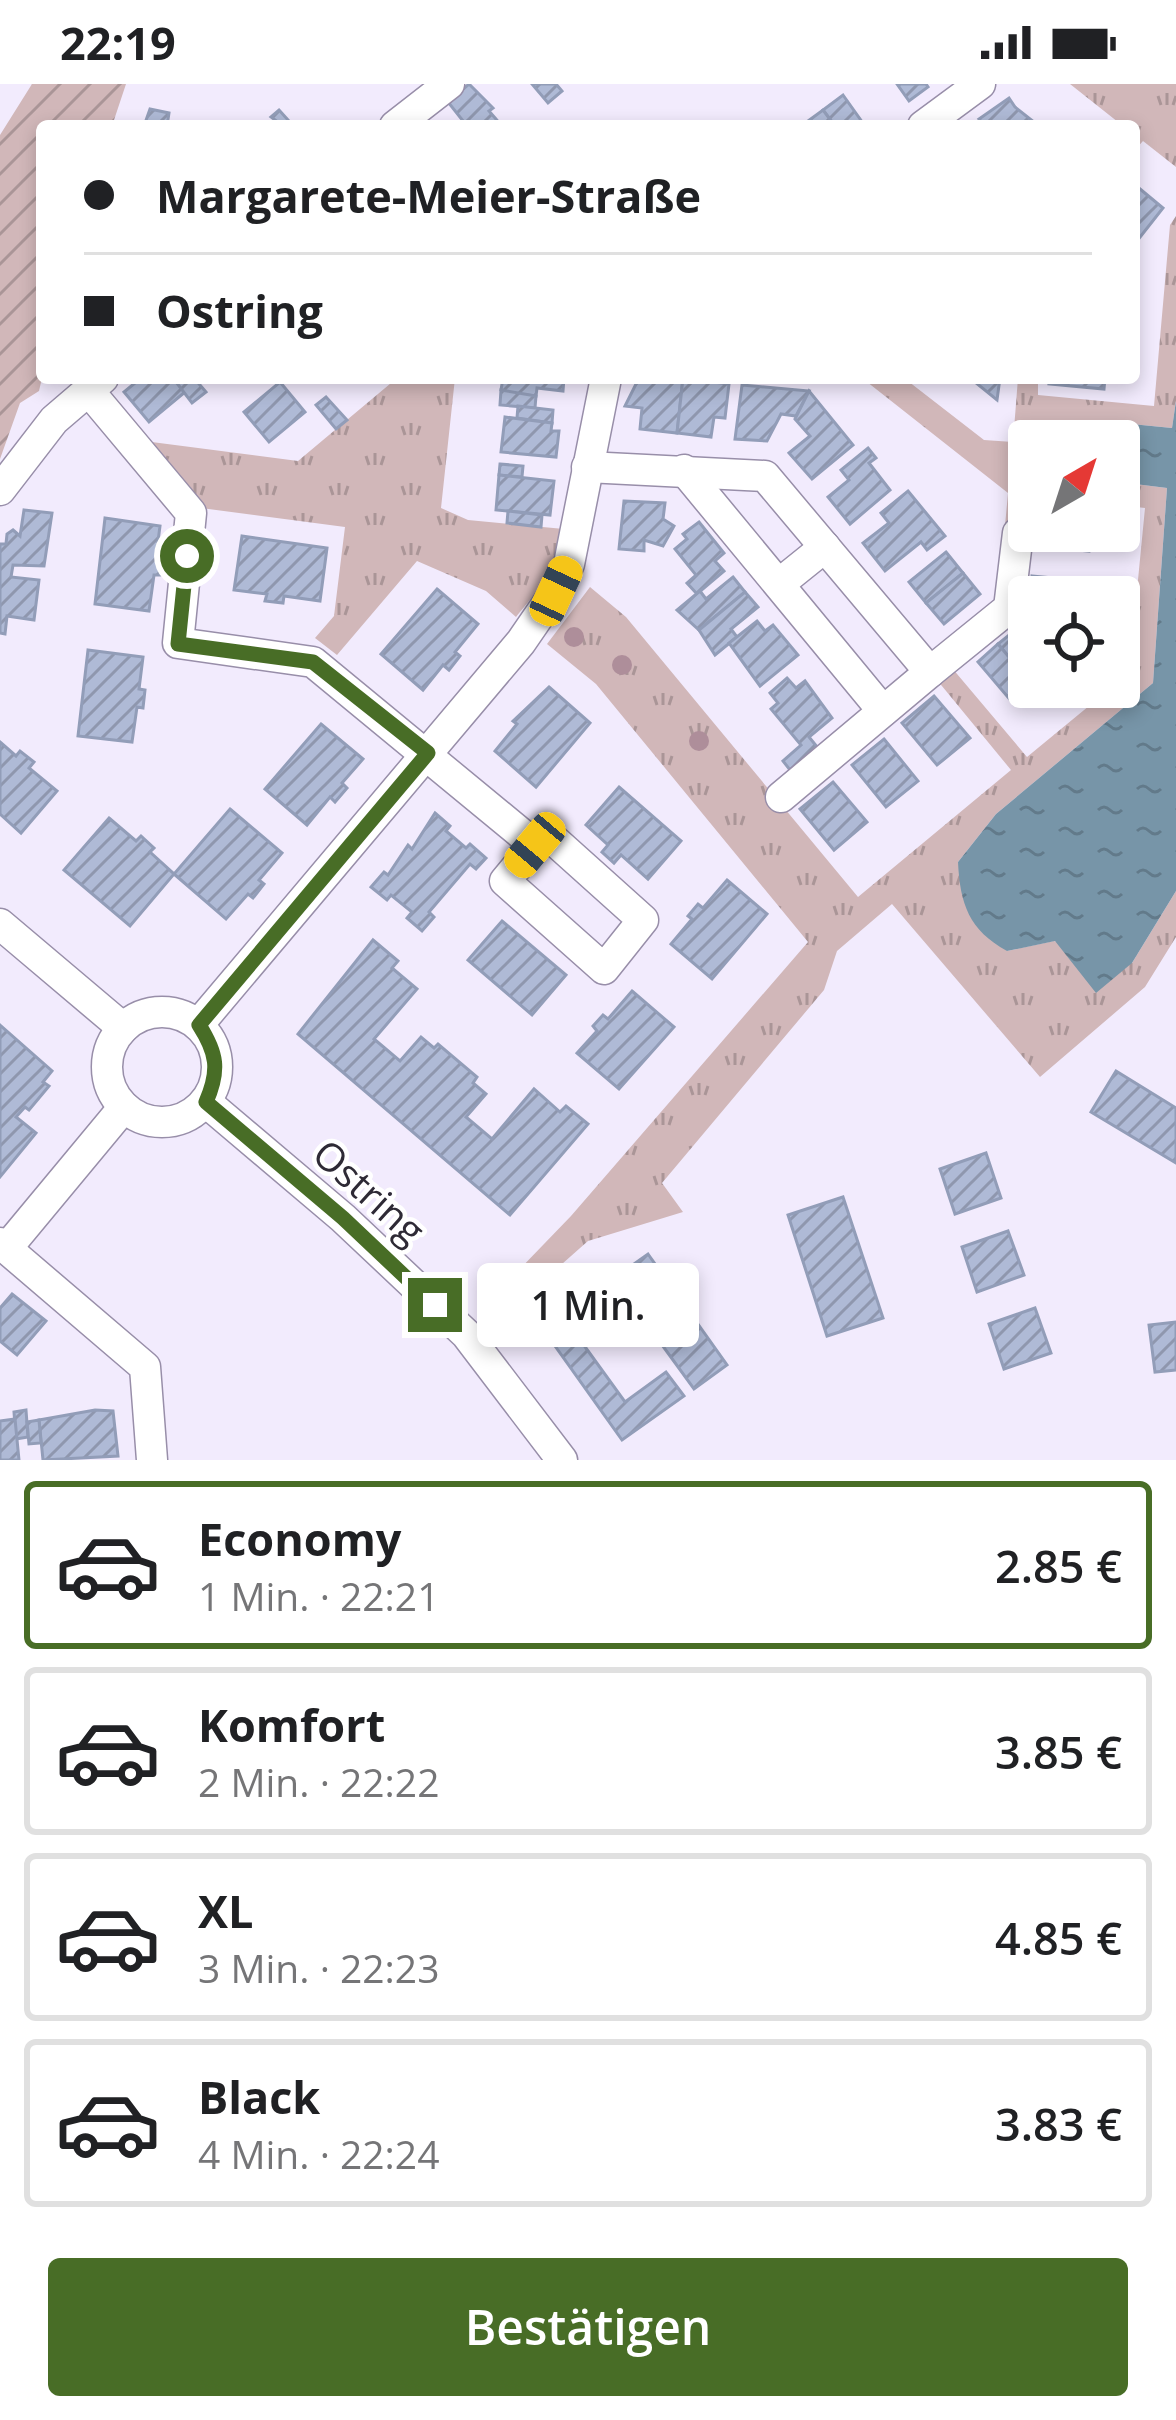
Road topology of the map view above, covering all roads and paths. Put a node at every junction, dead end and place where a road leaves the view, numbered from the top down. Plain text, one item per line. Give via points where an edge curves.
1 (449, 84) edge
2 (980, 84) edge
3 (403, 120) edge
4 (931, 120) edge
5 (95, 384) edge
6 (605, 384) edge
7 (587, 467) junction
8 (684, 470) junction
9 (0, 490) edge
10 (825, 547) junction
11 (1016, 552) edge
12 (779, 584) junction
13 (930, 672) junction
14 (884, 710) junction
15 (428, 753) junction
16 (781, 797) dead end
17 (535, 845) junction
18 (0, 924) edge
19 (199, 1025) junction
20 (123, 1028) junction
21 (206, 1102) junction
22 (124, 1107) junction
23 (4, 1245) edge
24 (152, 1460) edge
25 (562, 1460) edge

1 - 3 street
2 - 4 street
5 - 9 street via 54,420
5 - 15 street via 191,513 178,644 313,662
6 - 7 street
7 - 8 street
7 - 15 street via 556,591
8 - 10 street via 764,476
8 - 12 street
10 - 12 street
10 - 13 street
11 - 13 street via 1009,608
12 - 14 street
13 - 14 street
14 - 16 street
15 - 17 street
15 - 19 street
17 - 17 street via 545,832 643,920 604,969 505,881
18 - 20 street
19 - 20 street via 160,1011
19 - 21 street via 214,1048 217,1076
20 - 22 street via 106,1067
21 - 22 street via 165,1123
21 - 25 street, Ostring via 466,1334
22 - 23 street
23 - 24 street via 145,1367

